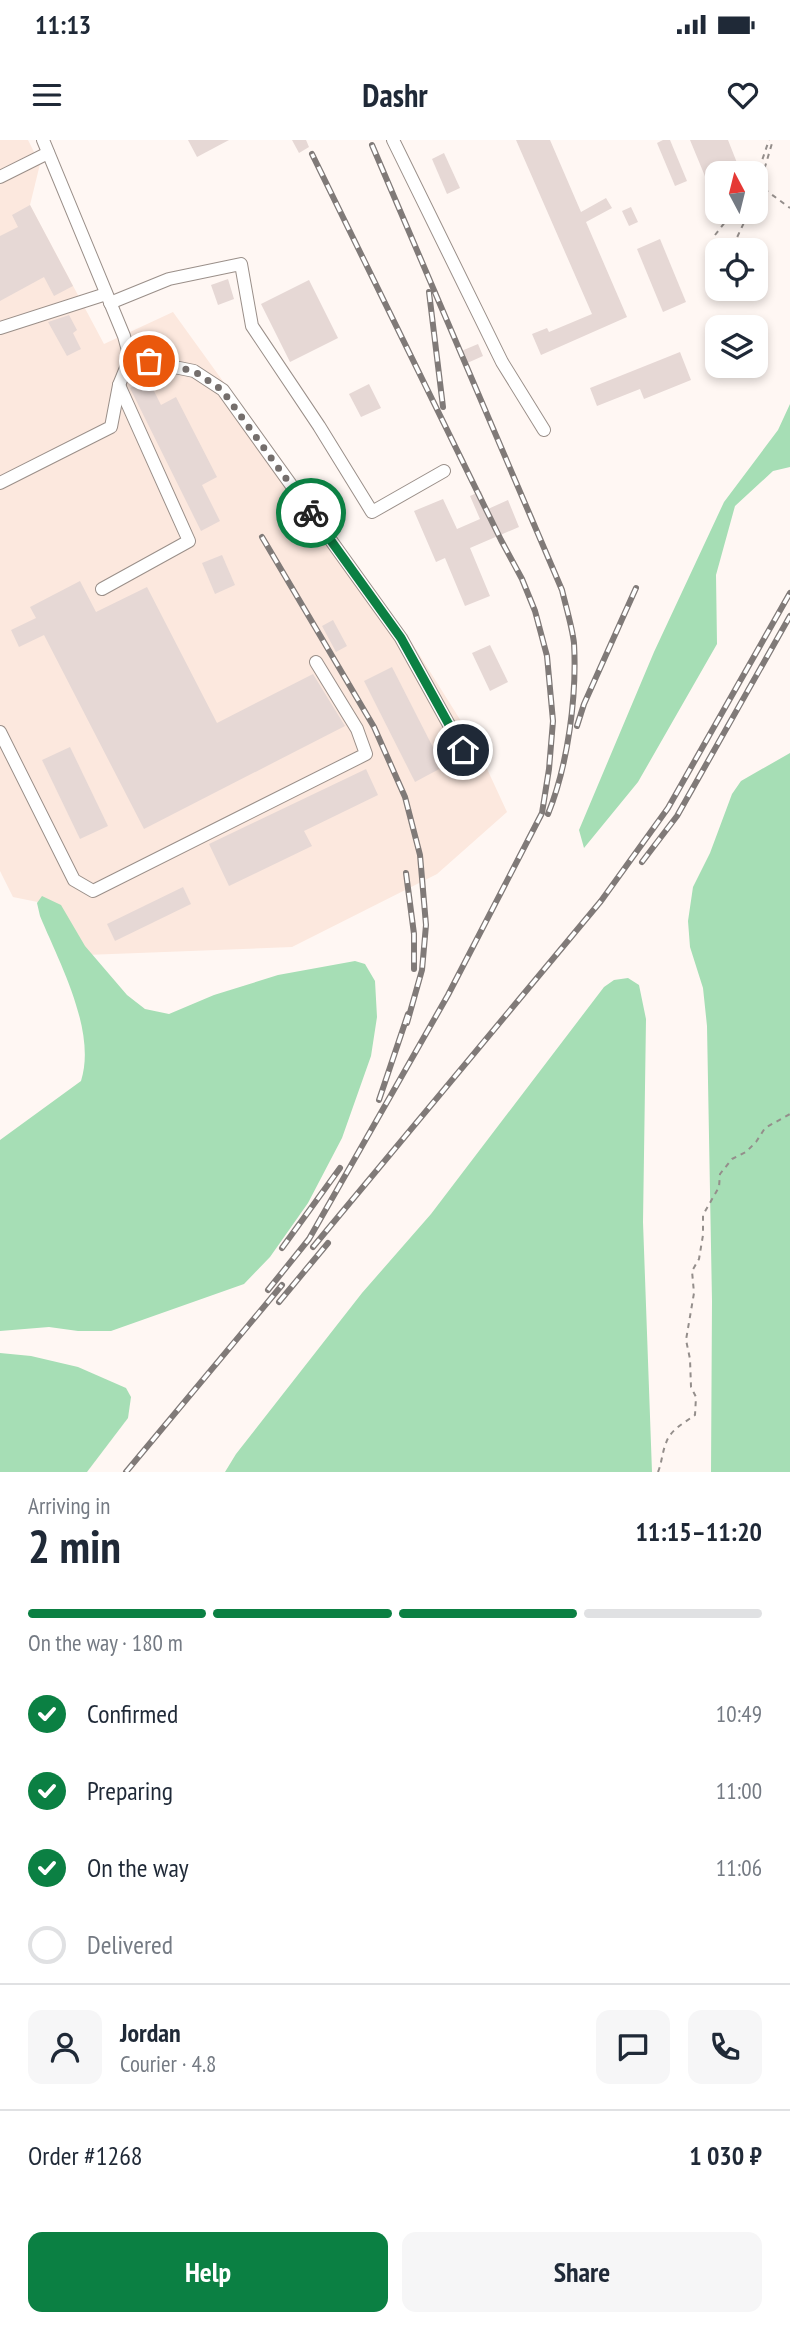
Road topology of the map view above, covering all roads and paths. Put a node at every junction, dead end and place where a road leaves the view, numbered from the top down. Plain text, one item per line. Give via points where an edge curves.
1 (393, 140) edge
2 (771, 140) edge
3 (45, 146) edge
4 (763, 161) edge
5 (766, 161) edge
6 (0, 177) edge
7 (768, 191) edge
8 (790, 208) edge
9 (724, 224) edge
10 (715, 235) dead end
11 (108, 299) junction
12 (0, 328) edge
13 (130, 358) junction
14 (119, 385) junction
15 (544, 430) dead end
16 (444, 471) dead end
17 (0, 483) edge
18 (102, 589) dead end
19 (316, 662) dead end
20 (0, 732) edge
21 (463, 750) dead end
22 (790, 1114) edge
23 (658, 1472) edge

1 - 15 lane via 502,362
2 - 4 path
2 - 5 path
3 - 6 lane
3 - 11 lane
7 - 8 path
9 - 10 path
11 - 12 lane
11 - 13 lane
11 - 16 lane via 169,279 241,264 251,326 372,512
13 - 14 lane
13 - 21 lane via 194,371 222,390 401,638
14 - 17 lane via 111,427
14 - 18 lane via 189,541
19 - 20 lane via 357,729 366,754 93,891 74,880
22 - 23 path via 765,1128 756,1143 732,1159 720,1174 719,1187 703,1215 685,1340 695,1415 672,1433

